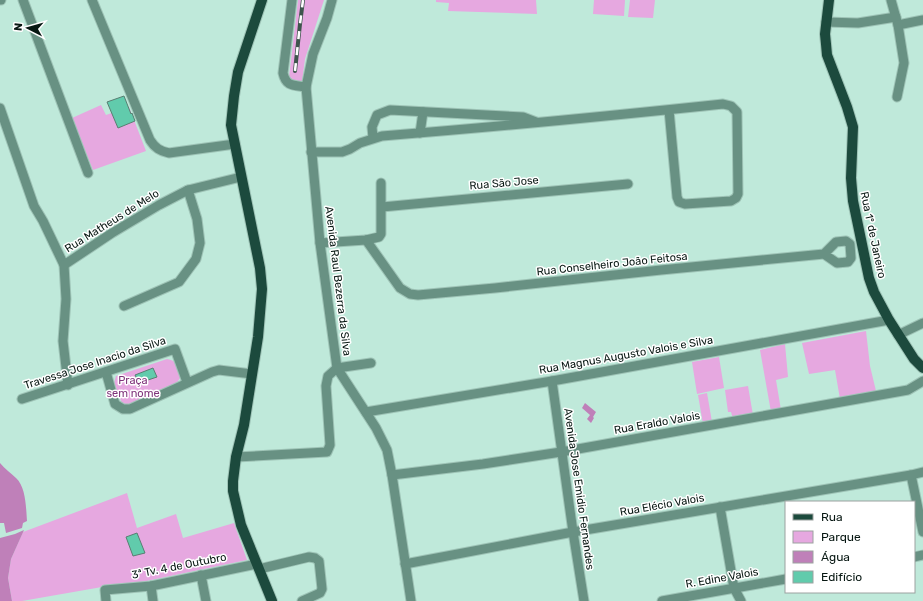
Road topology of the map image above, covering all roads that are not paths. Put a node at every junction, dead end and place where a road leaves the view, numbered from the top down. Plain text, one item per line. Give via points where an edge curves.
1 (22, 0) edge
2 (92, 0) edge
3 (262, 0) edge
4 (292, 0) edge
5 (332, 0) edge
6 (829, 0) edge
7 (892, 0) edge
8 (923, 20) edge
9 (897, 21) junction
10 (826, 22) junction
11 (306, 87) junction
12 (897, 97) dead end
13 (0, 108) edge
14 (669, 110) junction
15 (423, 112) junction
16 (538, 123) junction
17 (420, 133) junction
18 (373, 138) junction
19 (235, 144) junction
20 (312, 152) junction
21 (88, 173) dead end
22 (241, 176) junction
23 (381, 183) dead end
24 (628, 184) dead end
25 (188, 190) junction
26 (382, 207) junction
27 (366, 240) junction
28 (320, 243) junction
29 (824, 254) dead end
30 (64, 265) junction
31 (124, 306) dead end
32 (889, 320) junction
33 (923, 322) edge
34 (898, 335) junction
35 (371, 363) dead end
36 (337, 368) junction
37 (923, 368) edge
38 (106, 372) junction
39 (252, 374) junction
40 (552, 381) junction
41 (923, 381) edge
42 (187, 382) junction
43 (68, 385) junction
44 (22, 400) dead end
45 (366, 412) junction
46 (561, 452) junction
47 (236, 457) junction
48 (923, 472) edge
49 (392, 475) junction
50 (911, 475) junction
51 (720, 507) junction
52 (573, 532) junction
53 (923, 532) edge
54 (405, 564) junction
55 (258, 566) junction
56 (201, 575) junction
57 (785, 579) edge
58 (151, 586) junction
59 (734, 588) junction
60 (106, 601) edge
61 (153, 601) edge
62 (206, 601) edge
63 (272, 601) edge
64 (302, 601) edge
65 (411, 601) edge
66 (584, 601) edge
67 (662, 601) edge
68 (741, 601) edge

1 - 21 street
2 - 19 street via 155,147 170,153
3 - 19 main road via 238,72 232,126
4 - 11 street via 284,80 288,84
5 - 11 street, Avenida Raul Bezerra da Silva via 313,54
6 - 10 main road, Rua 1º de Janeiro
7 - 9 street
8 - 9 street
9 - 10 street
9 - 12 street via 904,63
10 - 32 main road, Rua 1º de Janeiro via 828,55 852,127 853,201 869,278
11 - 20 street, Avenida Raul Bezerra da Silva
13 - 30 street via 34,206
14 - 14 street via 723,104 735,108 738,194 736,198 731,201 685,204 678,202
14 - 16 street
15 - 16 street via 523,116
15 - 17 street
15 - 18 street via 390,110 377,115 372,127
16 - 17 street
17 - 18 street
18 - 20 street via 342,152
19 - 22 main road
20 - 28 street, Avenida Raul Bezerra da Silva
22 - 25 street, Rua Matheus de Melo
22 - 39 main road via 262,276 261,308
23 - 26 street
24 - 26 street, Rua São Jose
25 - 30 street, Rua Matheus de Melo via 119,229
25 - 31 street via 197,219 200,243 196,258 179,282
26 - 27 street via 381,234 379,237
27 - 28 street
27 - 29 street, Rua Conselheiro João Feitosa via 403,291 418,295
28 - 36 street, Avenida Raul Bezerra da Silva
30 - 43 street, Rua Matheus de Melo via 66,299 63,341
32 - 34 main road, Rua 1º de Janeiro
32 - 40 street, Rua Magnus Augusto Valois e Silva
33 - 34 street
34 - 37 main road, Rua 1º de Janeiro
35 - 36 street
36 - 45 street, Avenida Raul Bezerra da Silva
36 - 47 street via 326,381 329,450 324,453
38 - 42 street, Travessa Jose Inacio da Silva via 175,349
38 - 42 street via 115,404 124,409 130,409
38 - 43 street, Travessa Jose Inacio da Silva
39 - 42 street via 219,370
39 - 47 main road
40 - 45 street, Rua Magnus Augusto Valois e Silva
40 - 46 street, Avenida Jose Emidio Fernandes
41 - 46 street, Rua Eraldo Valois via 908,390
43 - 44 street, Travessa Jose Inacio da Silva
45 - 49 street, Avenida Raul Bezerra da Silva via 387,450
46 - 49 street, Rua Eraldo Valois
46 - 52 street, Avenida Jose Emidio Fernandes
47 - 55 main road via 233,481 236,509
48 - 50 street, Rua Elécio Valois
49 - 54 street, Avenida Raul Bezerra da Silva
50 - 51 street, Rua Elécio Valois
50 - 53 street
51 - 52 street, Rua Elécio Valois
51 - 59 street
52 - 54 street, Rua Elécio Valois
52 - 66 street, Avenida Jose Emidio Fernandes
54 - 65 street, Avenida Raul Bezerra da Silva
55 - 56 street, 3ª Tv. 4 de Outubro
55 - 63 main road
55 - 64 street, 3ª Tv. 4 de Outubro via 309,557 319,561 322,589 320,593
56 - 58 street, 3ª Tv. 4 de Outubro
56 - 62 street
57 - 59 street, R. Edine Valois
58 - 60 street, 3ª Tv. 4 de Outubro via 105,590
58 - 61 street
59 - 67 street, R. Edine Valois
59 - 68 street

